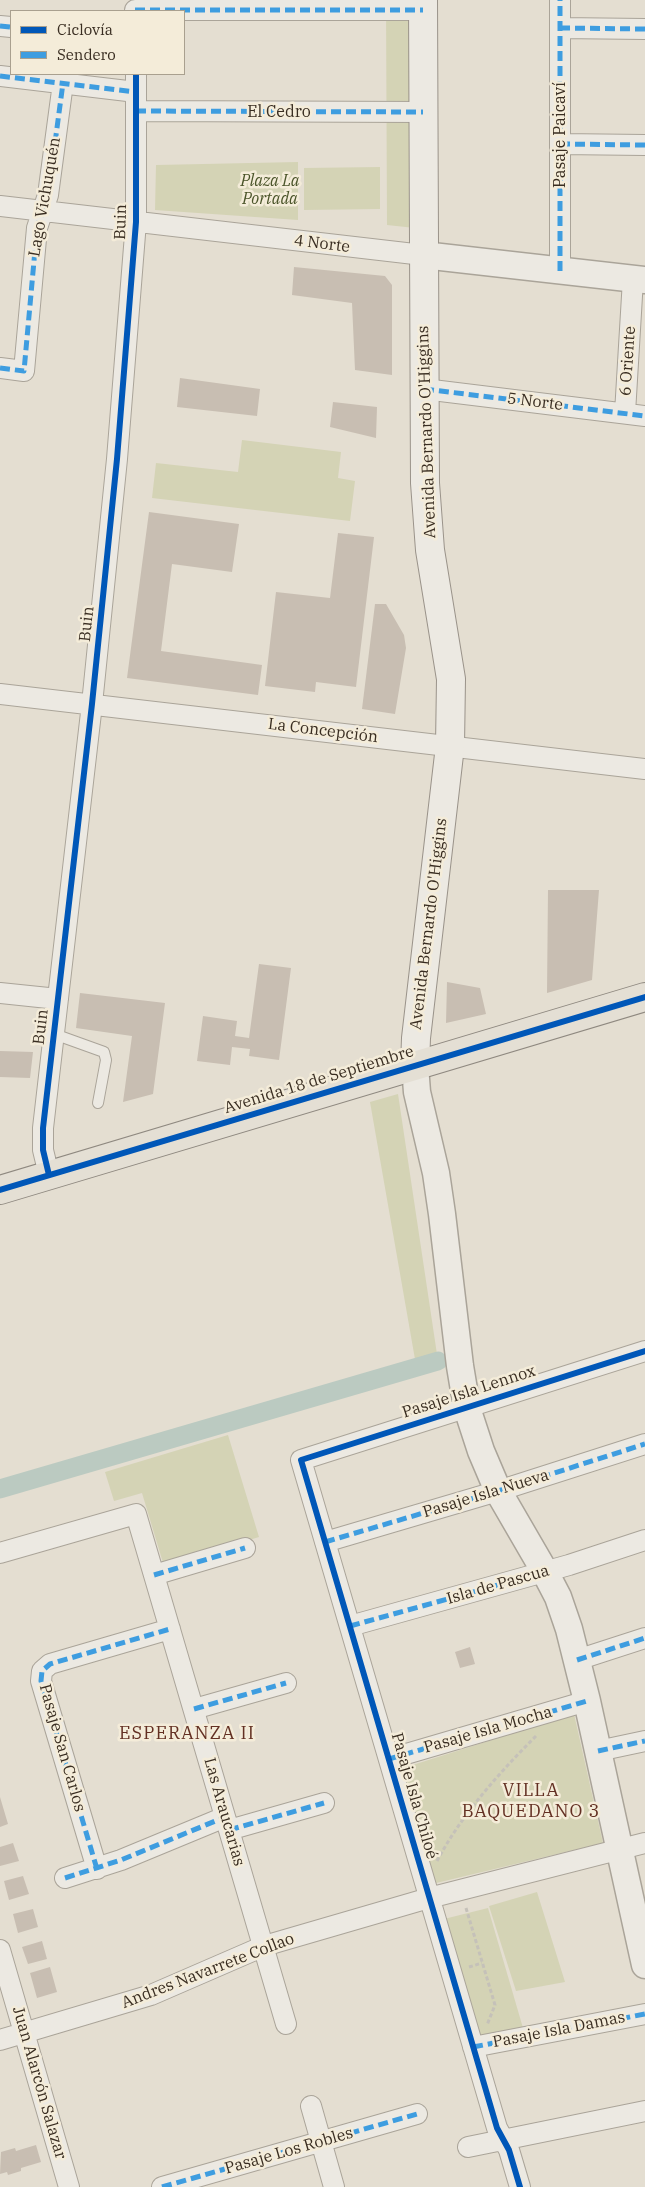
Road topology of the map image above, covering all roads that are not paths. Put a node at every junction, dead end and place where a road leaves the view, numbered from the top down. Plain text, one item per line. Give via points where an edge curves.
1 (560, 0) edge
2 (423, 5) edge
3 (135, 7) edge
4 (560, 28) junction
5 (645, 29) edge
6 (0, 76) edge
7 (63, 83) junction
8 (136, 92) edge
9 (423, 112) junction
10 (560, 144) junction
11 (645, 145) edge
12 (0, 206) edge
13 (42, 211) junction
14 (136, 222) junction
15 (423, 255) junction
16 (560, 271) junction
17 (639, 280) edge
18 (0, 368) edge
19 (424, 389) junction
20 (624, 413) junction
21 (645, 416) edge
22 (0, 694) edge
23 (92, 704) junction
24 (450, 746) junction
25 (645, 769) edge
26 (0, 993) edge
27 (645, 997) edge
28 (58, 999) junction
29 (54, 1034) junction
30 (415, 1066) junction
31 (98, 1103) dead end
32 (49, 1176) junction
33 (0, 1190) edge
34 (645, 1350) edge
35 (467, 1408) junction
36 (645, 1444) edge
37 (301, 1460) joint
38 (498, 1491) junction
39 (645, 1540) edge
40 (325, 1542) junction
41 (246, 1548) dead end
42 (0, 1553) edge
43 (545, 1572) junction
44 (154, 1575) junction
45 (350, 1626) junction
46 (170, 1629) junction
47 (645, 1638) edge
48 (577, 1660) junction
49 (286, 1683) dead end
50 (587, 1701) junction
51 (194, 1709) junction
52 (645, 1741) edge
53 (598, 1750) junction
54 (389, 1759) junction
55 (324, 1803) dead end
56 (227, 1823) junction
57 (645, 1843) edge
58 (620, 1848) junction
59 (97, 1869) junction
60 (65, 1878) dead end
61 (427, 1891) junction
62 (264, 1946) junction
63 (0, 1950) edge
64 (645, 1965) edge
65 (645, 2014) edge
66 (286, 2024) dead end
67 (24, 2033) junction
68 (0, 2040) edge
69 (473, 2047) junction
70 (311, 2106) dead end
71 (645, 2111) edge
72 (417, 2114) dead end
73 (503, 2140) junction
74 (321, 2142) junction
75 (468, 2147) dead end
76 (69, 2187) edge
77 (162, 2187) edge
78 (334, 2187) edge
79 (520, 2187) edge

1 - 4 street, Pasaje Paicaví
2 - 3 street
2 - 9 main road, Avenida Bernardo O'Higgins
4 - 5 street
4 - 10 street, Pasaje Paicaví
6 - 7 street, El Cedro
7 - 8 street, El Cedro
7 - 13 street, Lago Vichuquén via 48,195
8 - 9 street, El Cedro
8 - 14 street, Buin
9 - 15 main road, Avenida Bernardo O'Higgins
10 - 11 street
10 - 16 street, Pasaje Paicaví
12 - 13 street, 4 Norte
13 - 14 street, 4 Norte
13 - 18 street, Lago Vichuquén via 37,228 24,371
14 - 15 street, 4 Norte
14 - 23 street, Buin via 117,458
15 - 16 street, 4 Norte
15 - 19 main road, Avenida Bernardo O'Higgins
16 - 17 street, 4 Norte
17 - 20 street, 6 Oriente
19 - 20 street, 5 Norte
19 - 24 main road, Avenida Bernardo O'Higgins via 427,520 451,679
20 - 21 street, 5 Norte
22 - 23 street, La Concepción
23 - 24 street, La Concepción
23 - 28 street, Buin
24 - 25 street, La Concepción
24 - 30 main road, Avenida Bernardo O'Higgins
26 - 28 street
27 - 30 main road, Avenida 18 de Septiembre
28 - 29 street, Buin
29 - 31 lane via 104,1052 106,1060
29 - 32 street, Buin via 42,1140
30 - 32 main road, Avenida 18 de Septiembre
30 - 35 street, Avenida Bernardo O'Higgins via 417,1092 442,1214
32 - 33 main road, Avenida 18 de Septiembre
34 - 35 street, Pasaje Isla Lennox
35 - 37 street, Pasaje Isla Lennox
35 - 38 street, Avenida Bernardo O'Higgins
36 - 38 street, Pasaje Isla Nueva
37 - 40 street, Pasaje Isla Chiloé
38 - 40 street, Pasaje Isla Nueva
38 - 43 street, Avenida Bernardo O'Higgins
39 - 43 street, Isla de Pascua
40 - 45 street, Pasaje Isla Chiloé
41 - 44 street
42 - 44 street, Las Araucarias via 136,1514
43 - 45 street, Isla de Pascua
43 - 48 street, Avenida Bernardo O'Higgins via 564,1613
44 - 46 street, Las Araucarias
45 - 54 street, Pasaje Isla Chiloé
46 - 51 street, Las Araucarias
46 - 59 street, Pasaje San Carlos via 50,1664 42,1671 41,1681
47 - 48 street
48 - 50 street, Avenida Bernardo O'Higgins
49 - 51 street
50 - 53 street, Avenida Bernardo O'Higgins
50 - 54 street, Pasaje Isla Mocha
51 - 56 street, Las Araucarias
52 - 53 street
53 - 58 street, Avenida Bernardo O'Higgins
54 - 61 street, Pasaje Isla Chiloé
55 - 56 street
56 - 59 street
56 - 62 street, Las Araucarias
57 - 58 street, Andres Navarrete Collao
58 - 61 street, Andres Navarrete Collao
58 - 64 street, Avenida Bernardo O'Higgins
59 - 60 street
61 - 62 street, Andres Navarrete Collao
61 - 69 street, Pasaje Isla Chiloé
62 - 66 street, Las Araucarias
62 - 67 street, Andres Navarrete Collao via 151,1995
63 - 67 street, Juan Alarcón Salazar
65 - 69 street, Pasaje Isla Damas
67 - 68 street, Andres Navarrete Collao
67 - 76 street, Juan Alarcón Salazar
69 - 73 street, Pasaje Isla Chiloé
70 - 74 street
71 - 73 street
72 - 74 street, Pasaje Los Robles
73 - 75 street
73 - 79 street, Pasaje Isla Chiloé
74 - 77 street, Pasaje Los Robles
74 - 78 street

